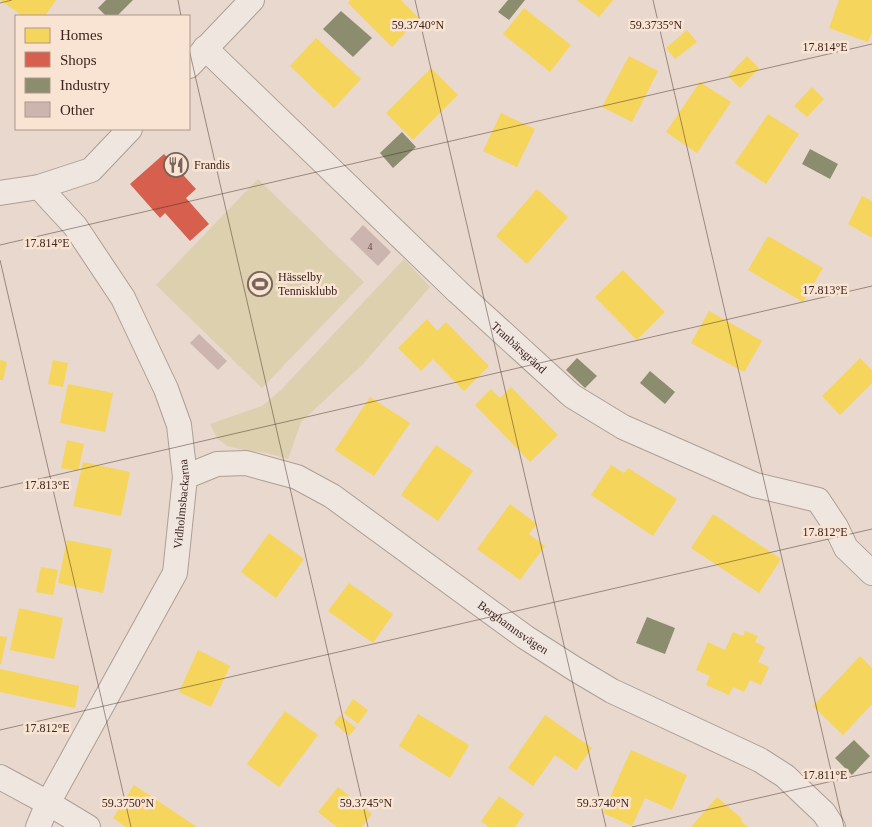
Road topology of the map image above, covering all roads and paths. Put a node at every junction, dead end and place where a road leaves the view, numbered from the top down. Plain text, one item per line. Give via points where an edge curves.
1 (252, 0) edge
2 (205, 48) junction
3 (190, 65) edge
4 (129, 130) edge
5 (39, 187) junction
6 (0, 193) edge
7 (184, 477) junction
8 (872, 573) edge
9 (0, 777) edge
10 (48, 803) junction
11 (38, 827) edge
12 (88, 827) edge
13 (833, 827) edge

1 - 2 street
2 - 3 street
2 - 8 street, Tranbärsgränd via 458,292 572,396 623,427 755,485 818,500 846,548
4 - 5 street via 91,170
5 - 6 street
5 - 7 street, Vidholmsbackarna via 75,226 123,298 166,389 179,425
7 - 10 street, Vidholmsbackarna via 175,573
7 - 13 street, Berghamnsvägen via 217,464 246,463 311,484 575,669 612,691 760,760 785,776 824,813
9 - 10 street
10 - 11 street, Vidholmsbackarna
10 - 12 street

